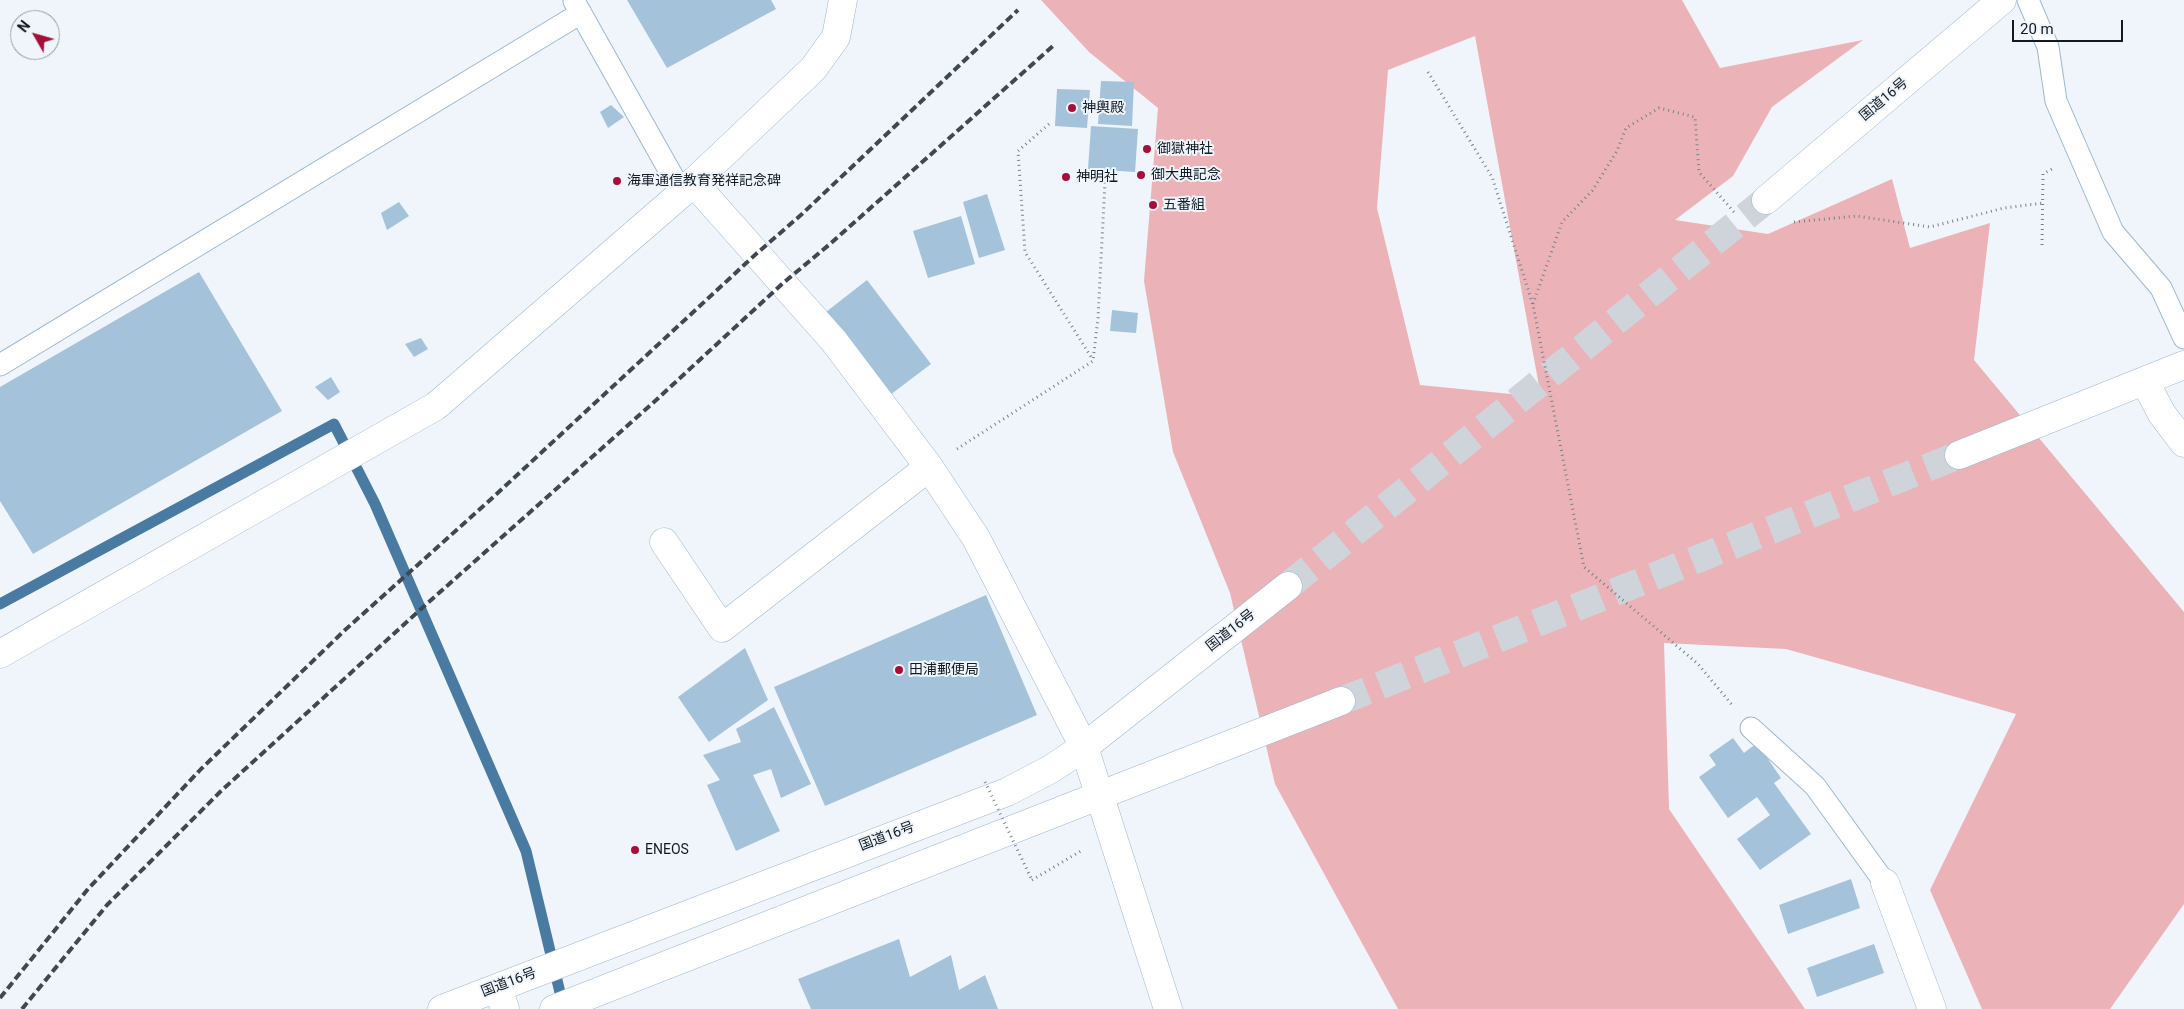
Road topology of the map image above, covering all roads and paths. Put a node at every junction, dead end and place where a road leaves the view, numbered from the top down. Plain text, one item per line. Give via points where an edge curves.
1 (843, 0) edge
2 (2002, 0) edge
3 (2028, 0) edge
4 (577, 6) edge
5 (1428, 72) dead end
6 (1049, 124) dead end
7 (2082, 155) junction
8 (1105, 182) dead end
9 (687, 187) junction
10 (1766, 200) tunnel mouth
11 (2042, 245) dead end
12 (2184, 338) edge
13 (1093, 360) junction
14 (0, 365) edge
15 (2184, 365) edge
16 (2145, 382) junction
17 (2184, 443) edge
18 (1959, 455) tunnel mouth
19 (929, 467) junction
20 (664, 542) dead end
21 (1288, 586) tunnel mouth
22 (0, 654) edge
23 (1341, 701) tunnel mouth
24 (1751, 728) joint
25 (1084, 747) junction
26 (985, 782) dead end
27 (1098, 796) junction
28 (1081, 851) dead end
29 (1885, 883) joint
30 (507, 992) edge
31 (442, 1009) edge
32 (554, 1009) edge
33 (1168, 1009) edge
34 (1932, 1009) edge

1 - 9 main road via 836,37 813,69
2 - 10 main road, 国道16号
3 - 7 lane via 2048,47 2056,101
4 - 9 lane
4 - 14 lane
5 - 24 path via 1492,177 1533,305 1584,567 1698,664
6 - 13 path via 1018,151 1025,252
7 - 11 path via 2043,174
7 - 12 lane via 2113,232 2161,288
8 - 13 path
9 - 19 main road via 834,341
9 - 22 main road via 436,406
13 - 19 path
15 - 16 main road
16 - 17 main road via 2162,414
16 - 18 main road
19 - 20 main road via 722,628
19 - 25 main road via 976,538
21 - 25 main road, 国道16号
23 - 27 main road
24 - 29 lane via 1815,786
25 - 27 main road
25 - 30 main road, 国道16号 via 1007,792 571,959
26 - 28 path, bridge via 1032,880
27 - 32 main road
27 - 33 main road
29 - 34 main road
30 - 31 main road, 国道16号

